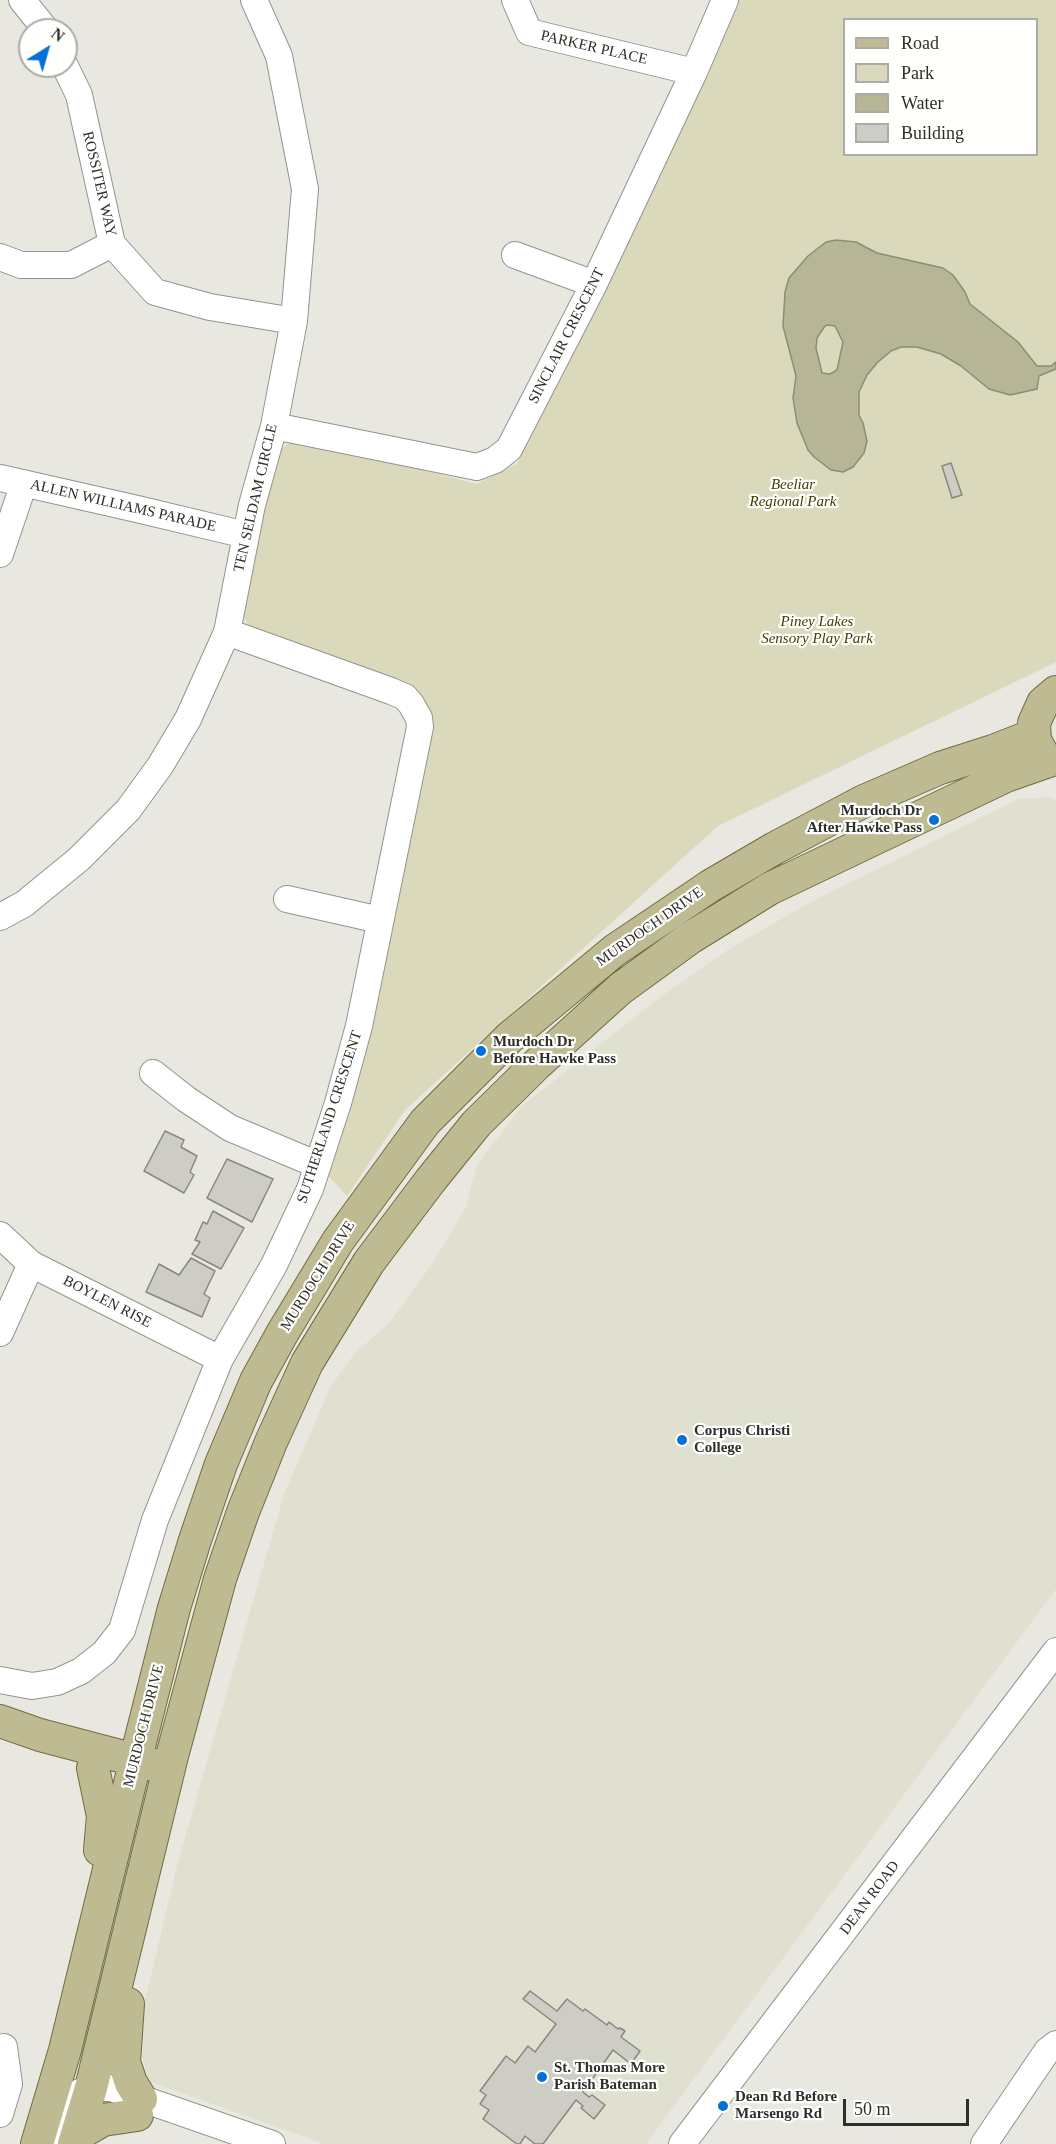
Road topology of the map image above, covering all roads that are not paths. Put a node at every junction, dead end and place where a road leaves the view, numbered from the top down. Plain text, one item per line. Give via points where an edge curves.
1 (22, 0) edge
2 (254, 0) edge
3 (515, 0) edge
4 (725, 0) edge
5 (36, 18) edge
6 (694, 72) junction
7 (71, 78) edge
8 (112, 244) junction
9 (515, 255) dead end
10 (0, 257) edge
11 (594, 284) junction
12 (294, 321) junction
13 (274, 426) junction
14 (12, 481) edge
15 (246, 535) junction
16 (0, 554) edge
17 (227, 632) junction
18 (1056, 692) edge
19 (1046, 754) edge
20 (287, 899) dead end
21 (0, 917) edge
22 (380, 920) junction
23 (153, 1073) dead end
24 (318, 1165) junction
25 (0, 1235) edge
26 (31, 1264) junction
27 (0, 1333) edge
28 (220, 1359) junction
29 (1056, 1651) edge
30 (0, 1680) edge
31 (153, 1694) junction
32 (0, 1721) edge
33 (0, 1737) edge
34 (93, 1768) junction
35 (133, 1768) junction
36 (167, 1778) junction
37 (132, 1928) junction
38 (82, 1981) junction
39 (1056, 2044) edge
40 (4, 2047) dead end
41 (65, 2050) junction
42 (91, 2088) junction
43 (139, 2107) junction
44 (0, 2114) edge
45 (67, 2141) edge
46 (37, 2144) edge
47 (229, 2144) edge
48 (273, 2144) edge
49 (682, 2144) edge
50 (984, 2144) edge

1 - 5 street
2 - 12 street, TEN SELDAM CIRCLE via 279,57 305,189
3 - 6 street, PARKER PLACE via 529,32
4 - 6 street, SINCLAIR CRESCENT
6 - 11 street, SINCLAIR CRESCENT
7 - 8 street, ROSSITER WAY via 79,95
8 - 10 street via 71,265 21,265
8 - 12 street, ROSSITER WAY via 155,292 210,307
9 - 11 street
11 - 13 street, SINCLAIR CRESCENT via 509,449 495,460 477,467
12 - 13 street, TEN SELDAM CIRCLE
13 - 15 street, TEN SELDAM CIRCLE
14 - 15 street, ALLEN WILLIAMS PARADE
14 - 16 street
15 - 17 street, TEN SELDAM CIRCLE
17 - 21 street, TEN SELDAM CIRCLE via 188,719 128,810 79,859 24,904
17 - 22 street, SUTHERLAND CRESCENT via 391,690 405,697 416,711 420,727
18 - 19 main road via 1043,703 1034,723
19 - 31 main road, MURDOCH DRIVE via 993,751 940,768 864,801 775,848 676,907 615,950 509,1038 425,1122 338,1241 256,1381 195,1540
19 - 36 main road via 769,889 690,938 586,1018 476,1124 369,1262 307,1363 251,1492 219,1579
20 - 22 street
22 - 24 street, SUTHERLAND CRESCENT via 360,1026
23 - 24 street via 230,1128
24 - 28 street, SUTHERLAND CRESCENT via 274,1265
25 - 26 street, BOYLEN RISE
26 - 27 street
26 - 28 street, BOYLEN RISE
28 - 30 street, SUTHERLAND CRESCENT via 155,1520 122,1630 104,1653 81,1671 57,1682 32,1686
29 - 49 street, DEAN ROAD
31 - 32 main road via 140,1717 114,1732 84,1735
31 - 35 main road, MURDOCH DRIVE
32 - 35 main road
33 - 34 main road
34 - 35 main road
34 - 38 main road via 103,1816 99,1872
35 - 36 main road
35 - 38 main road, MURDOCH DRIVE
36 - 37 main road
37 - 42 main road
37 - 43 main road via 124,2055
38 - 41 main road, MURDOCH DRIVE
39 - 50 street via 1047,2051
40 - 44 street via 9,2084
41 - 42 street
41 - 46 main road, MURDOCH DRIVE
42 - 43 street via 105,2104
42 - 45 main road
43 - 45 main road via 103,2120
43 - 47 street
43 - 48 street

